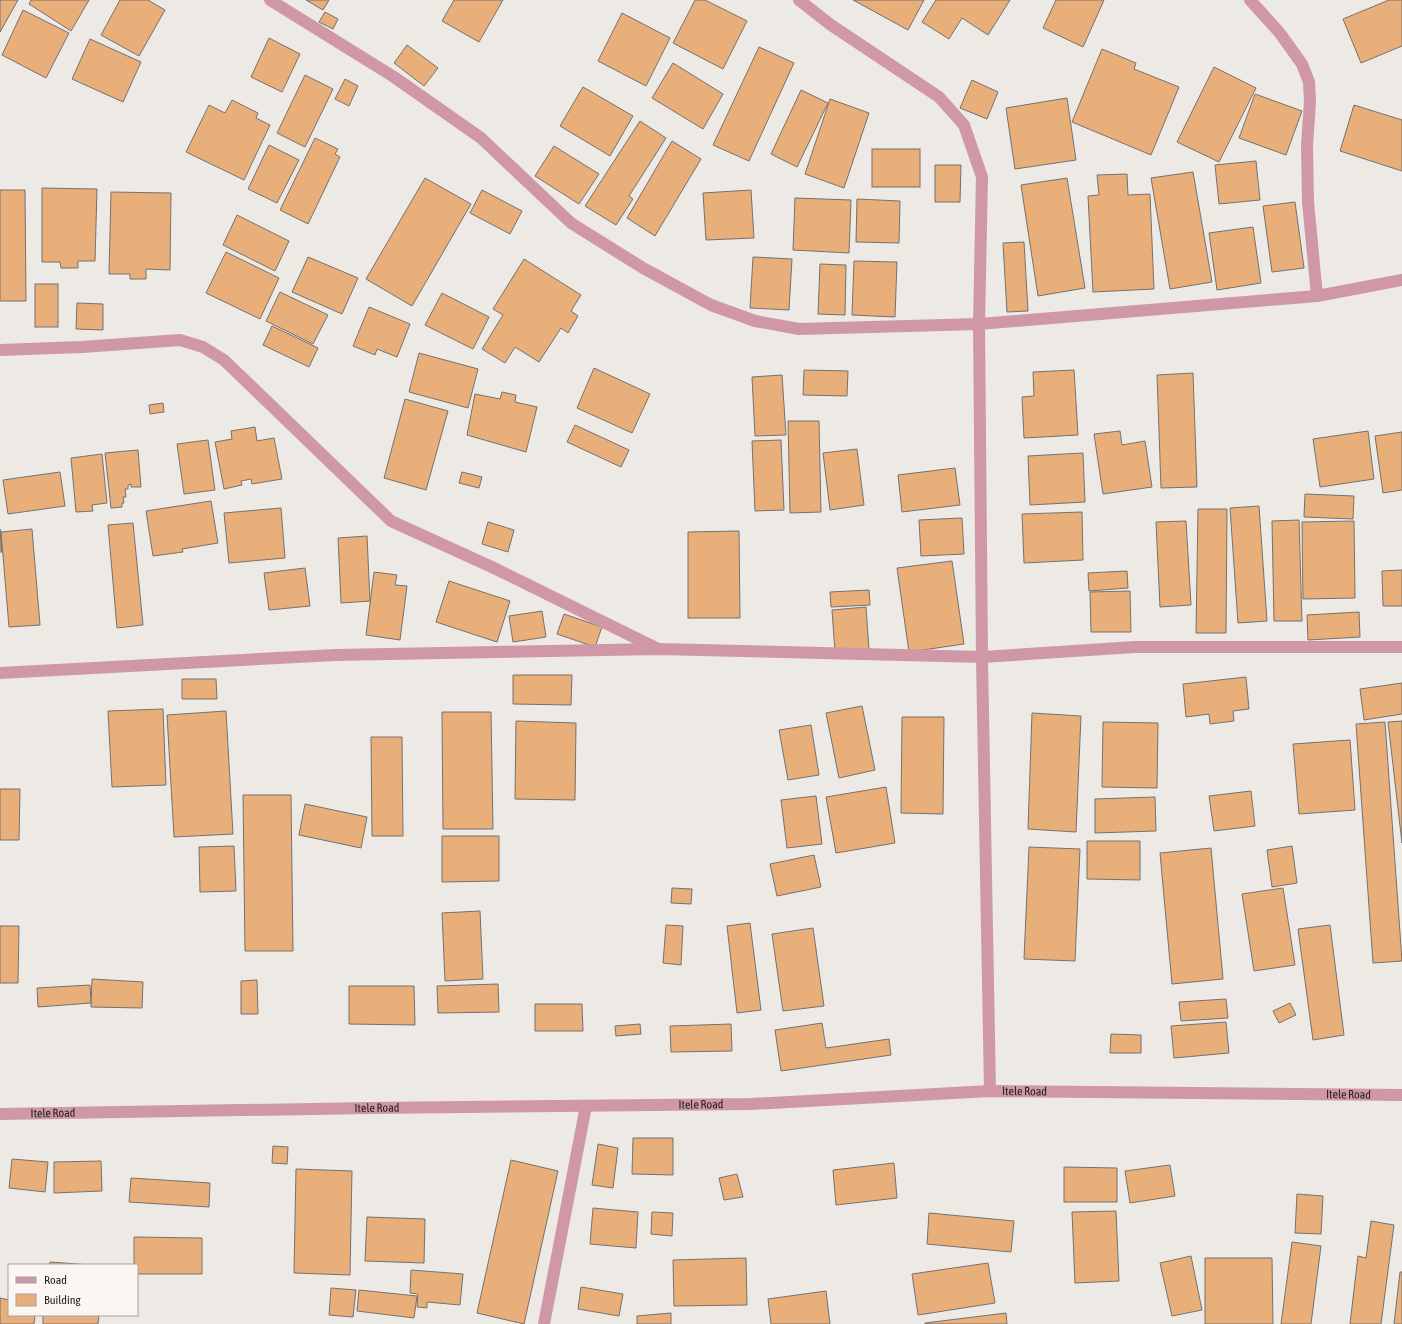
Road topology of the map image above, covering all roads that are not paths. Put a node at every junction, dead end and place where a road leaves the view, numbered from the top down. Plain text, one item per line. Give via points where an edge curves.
1 (270, 0) edge
2 (799, 0) edge
3 (1250, 0) edge
4 (1402, 280) edge
5 (1317, 296) junction
6 (979, 324) junction
7 (0, 350) edge
8 (1402, 647) edge
9 (659, 649) junction
10 (982, 657) junction
11 (0, 673) edge
12 (990, 1090) junction
13 (1402, 1095) edge
14 (586, 1106) junction
15 (0, 1114) edge
16 (544, 1324) edge

1 - 6 street via 394,77 481,138 571,223 642,268 711,305 755,321 799,329
2 - 6 street via 831,25 938,97 964,125 982,177
3 - 5 street via 1279,32 1302,64 1309,82 1308,194
4 - 5 street
5 - 6 street
6 - 10 street
7 - 9 street via 180,340 203,347 224,360 391,521
8 - 10 street via 1135,646
9 - 10 street
9 - 11 street via 334,655
10 - 12 street
12 - 13 street, Itele Road
12 - 14 street, Itele Road via 751,1104
14 - 15 street, Itele Road
14 - 16 street

